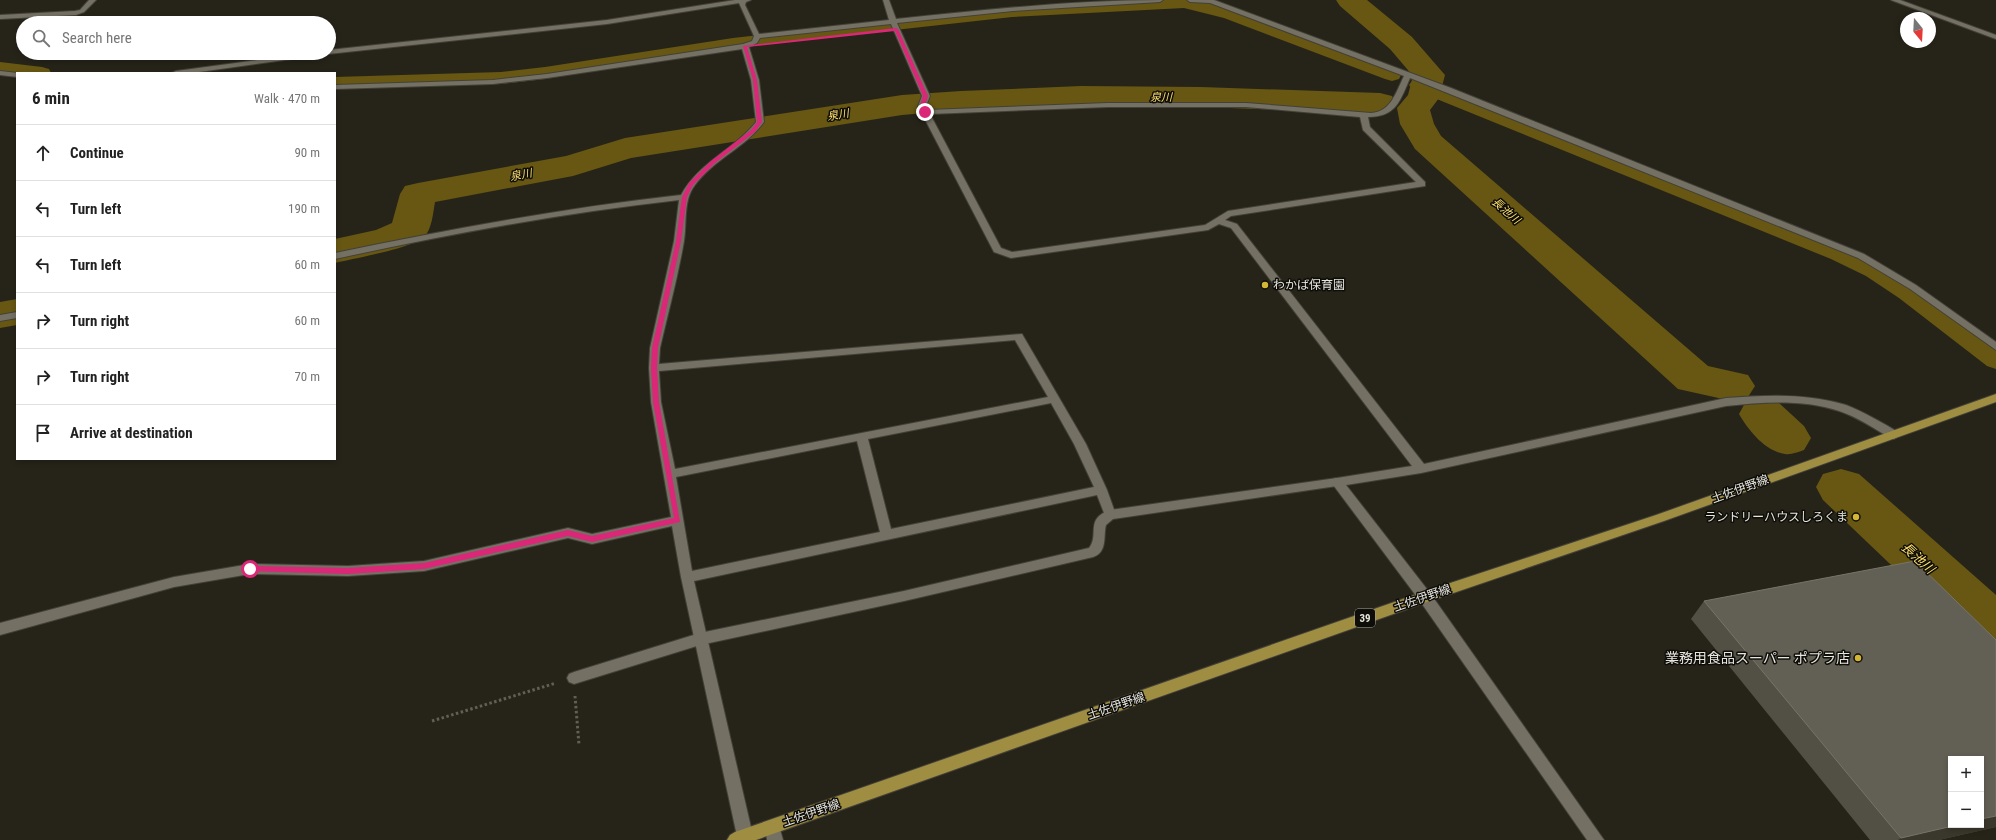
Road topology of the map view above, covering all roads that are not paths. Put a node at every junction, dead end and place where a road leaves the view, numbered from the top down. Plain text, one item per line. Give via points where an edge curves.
1 (93, 0) edge
2 (744, 0) edge
3 (748, 0) edge
4 (886, 0) edge
5 (1160, 0) edge
6 (1190, 0) edge
7 (1894, 0) edge
8 (1212, 1) edge
9 (16, 16) edge
10 (19, 16) edge
11 (0, 17) edge
12 (894, 24) junction
13 (1996, 37) edge
14 (756, 39) junction
15 (745, 46) junction
16 (336, 51) edge
17 (273, 60) edge
18 (183, 72) edge
19 (0, 73) edge
20 (16, 75) edge
21 (1408, 75) junction
22 (336, 87) edge
23 (924, 105) junction
24 (1364, 115) junction
25 (684, 197) junction
26 (1218, 220) junction
27 (336, 256) edge
28 (16, 315) edge
29 (0, 318) edge
30 (1996, 347) edge
31 (654, 368) junction
32 (1996, 398) edge
33 (1055, 399) junction
34 (1894, 435) junction
35 (862, 437) junction
36 (1421, 469) junction
37 (670, 474) junction
38 (1337, 482) junction
39 (1101, 490) junction
40 (1110, 515) junction
41 (678, 520) junction
42 (886, 534) junction
43 (687, 576) junction
44 (1425, 597) junction
45 (0, 629) edge
46 (700, 639) junction
47 (574, 678) road end
48 (774, 833) edge
49 (740, 838) edge
50 (1596, 840) edge

1 - 10 street via 82,11 76,13
2 - 3 street
2 - 14 street via 742,5
2 - 16 street via 607,22
4 - 12 street
5 - 12 street via 1013,9
6 - 8 street
7 - 13 street
8 - 21 street
9 - 11 street
12 - 14 street
12 - 23 street
14 - 15 street
15 - 22 street via 516,79
15 - 25 street via 755,80 760,122 753,131 713,162 691,184
17 - 18 street
19 - 20 street
21 - 24 street via 1388,110 1382,114
21 - 30 street via 1861,256 1913,287
23 - 24 street via 1246,104
23 - 26 street via 997,250 1011,255 1208,227
24 - 26 street via 1366,128 1422,184 1228,214
25 - 27 street via 442,233
25 - 31 street via 679,241 655,348
26 - 36 street via 1234,226
28 - 29 street
31 - 33 street via 1018,336
31 - 37 street via 656,402
32 - 34 main road, 土佐伊野線 / 39
33 - 35 street
33 - 39 street via 1091,465
34 - 36 street via 1856,413 1819,403 1763,398 1726,402
34 - 44 main road, 土佐伊野線 / 39 via 1660,518
35 - 37 street
35 - 42 street
36 - 38 street
37 - 41 street
38 - 40 street
38 - 44 street
39 - 40 street
39 - 42 street
40 - 46 street via 1103,518 1098,525 1099,544 1093,552 904,596
41 - 43 street
41 - 45 street via 592,539 568,533 424,566 348,571 250,569 174,582
42 - 43 street
43 - 46 street
44 - 48 main road, 土佐伊野線 / 39
44 - 50 street
46 - 47 street
46 - 49 street
48 - 49 main road, 土佐伊野線 / 39

